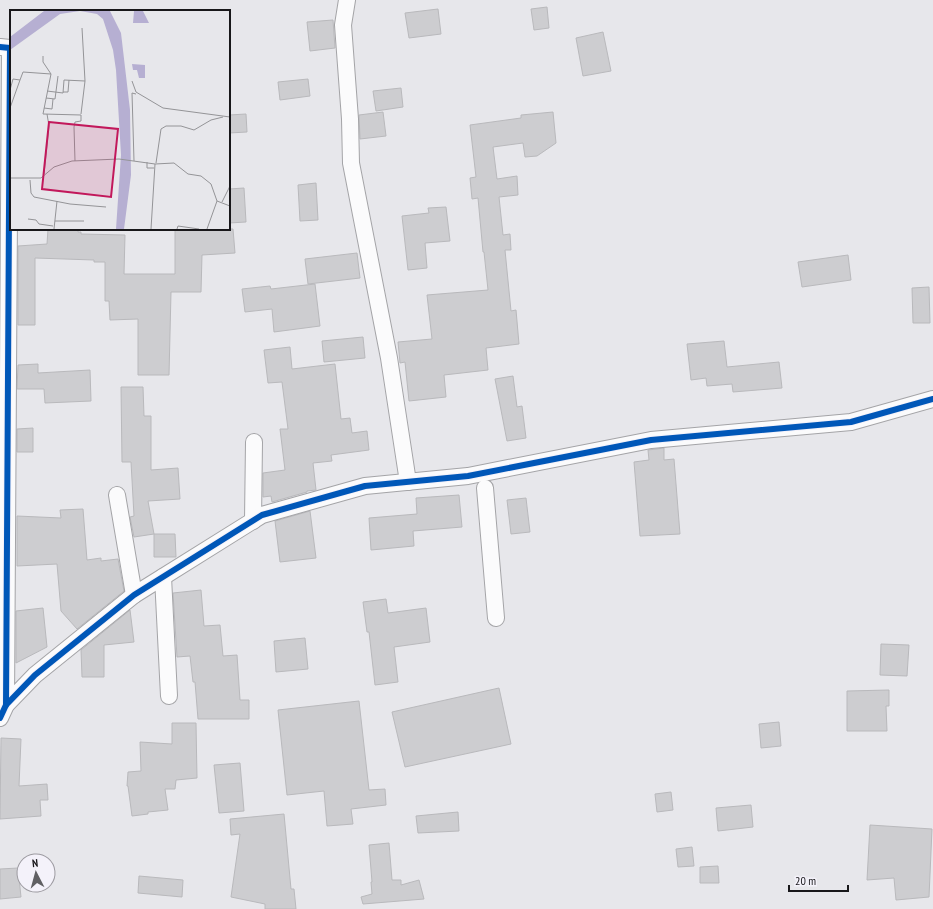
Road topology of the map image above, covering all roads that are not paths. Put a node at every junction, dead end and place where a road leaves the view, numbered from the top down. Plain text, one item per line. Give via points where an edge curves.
1 (347, 0) edge
2 (0, 47) edge
3 (933, 399) edge
4 (254, 442) dead end
5 (408, 482) junction
6 (485, 488) dead end
7 (117, 495) dead end
8 (253, 521) junction
9 (163, 577) junction
10 (134, 595) junction
11 (496, 618) dead end
12 (169, 696) dead end
13 (3, 712) edge

1 - 5 street via 343,25 351,163 389,358
2 - 13 street via 10,48
3 - 5 street via 851,422 651,440 468,476
4 - 8 street
5 - 8 street via 365,486 262,515
6 - 11 street
7 - 10 street
8 - 9 street
9 - 10 street
9 - 12 street
10 - 13 street via 35,675

